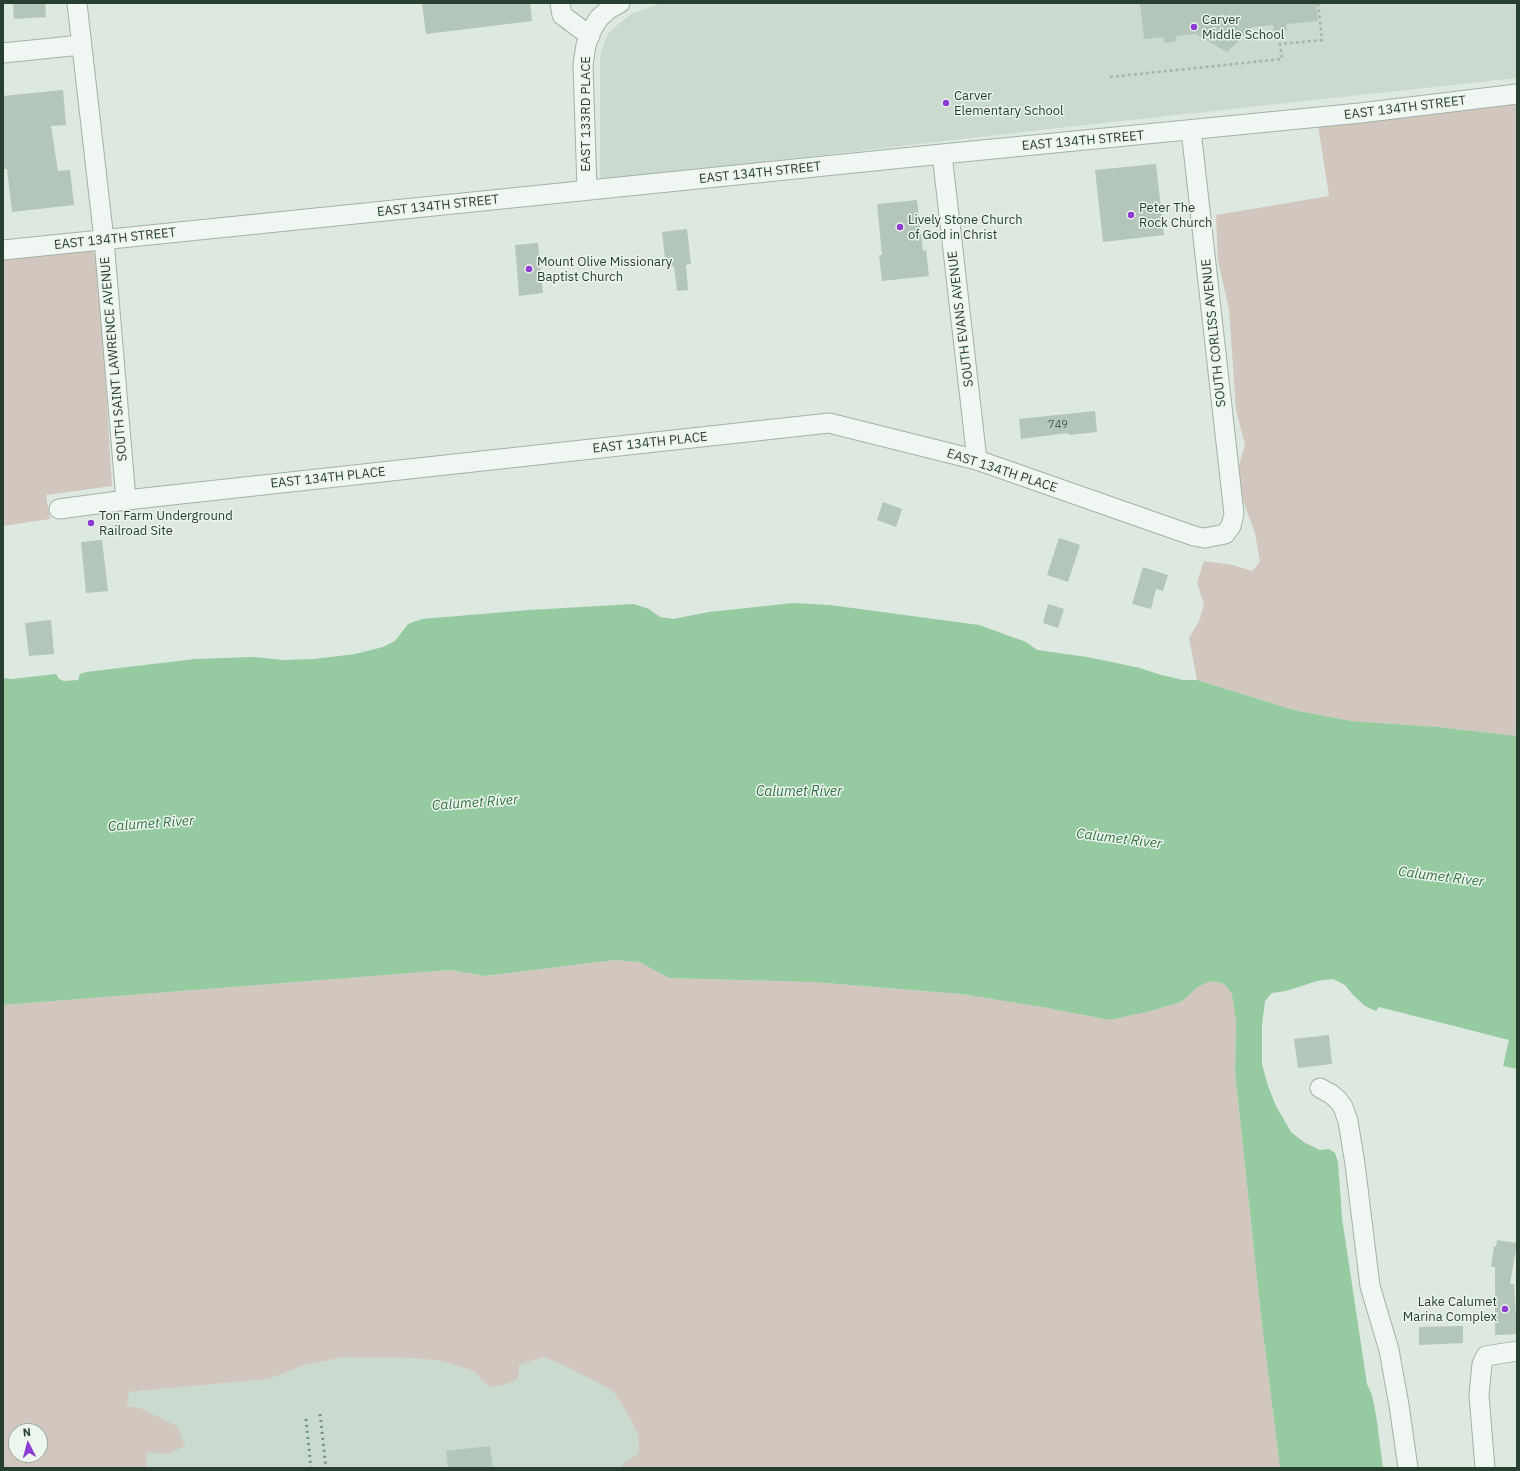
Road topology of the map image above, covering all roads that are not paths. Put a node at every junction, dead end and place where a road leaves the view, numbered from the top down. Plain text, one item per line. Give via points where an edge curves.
1 (77, 3) edge
2 (560, 3) edge
3 (620, 3) edge
4 (590, 36) junction
5 (81, 45) junction
6 (3, 53) edge
7 (1517, 94) edge
8 (1191, 130) junction
9 (942, 154) junction
10 (587, 190) junction
11 (104, 240) junction
12 (3, 250) edge
13 (977, 460) junction
14 (126, 500) junction
15 (59, 509) dead end
16 (1225, 534) joint
17 (1320, 1088) dead end
18 (1517, 1351) edge
19 (1408, 1468) edge
20 (1485, 1468) edge

1 - 5 street, SOUTH SAINT LAWRENCE AVENUE
2 - 4 street via 562,15
3 - 4 street, EAST 133RD PLACE via 599,18
4 - 10 street, EAST 133RD PLACE via 583,66
5 - 6 street
5 - 11 street, SOUTH SAINT LAWRENCE AVENUE
7 - 8 street, EAST 134TH STREET via 1367,113
8 - 9 street, EAST 134TH STREET
8 - 16 street, SOUTH CORLISS AVENUE via 1234,514 1231,526
9 - 10 street, EAST 134TH STREET
9 - 13 street, SOUTH EVANS AVENUE
10 - 11 street, EAST 134TH STREET
11 - 12 street, EAST 134TH STREET
11 - 14 street, SOUTH SAINT LAWRENCE AVENUE
13 - 14 street, EAST 134TH PLACE via 829,423
13 - 16 street, EAST 134TH PLACE via 1194,536 1205,538
14 - 15 street, EAST 134TH PLACE
17 - 19 street via 1338,1100 1348,1121 1356,1164 1370,1286 1389,1350
18 - 20 street via 1486,1356 1482,1364 1479,1395

